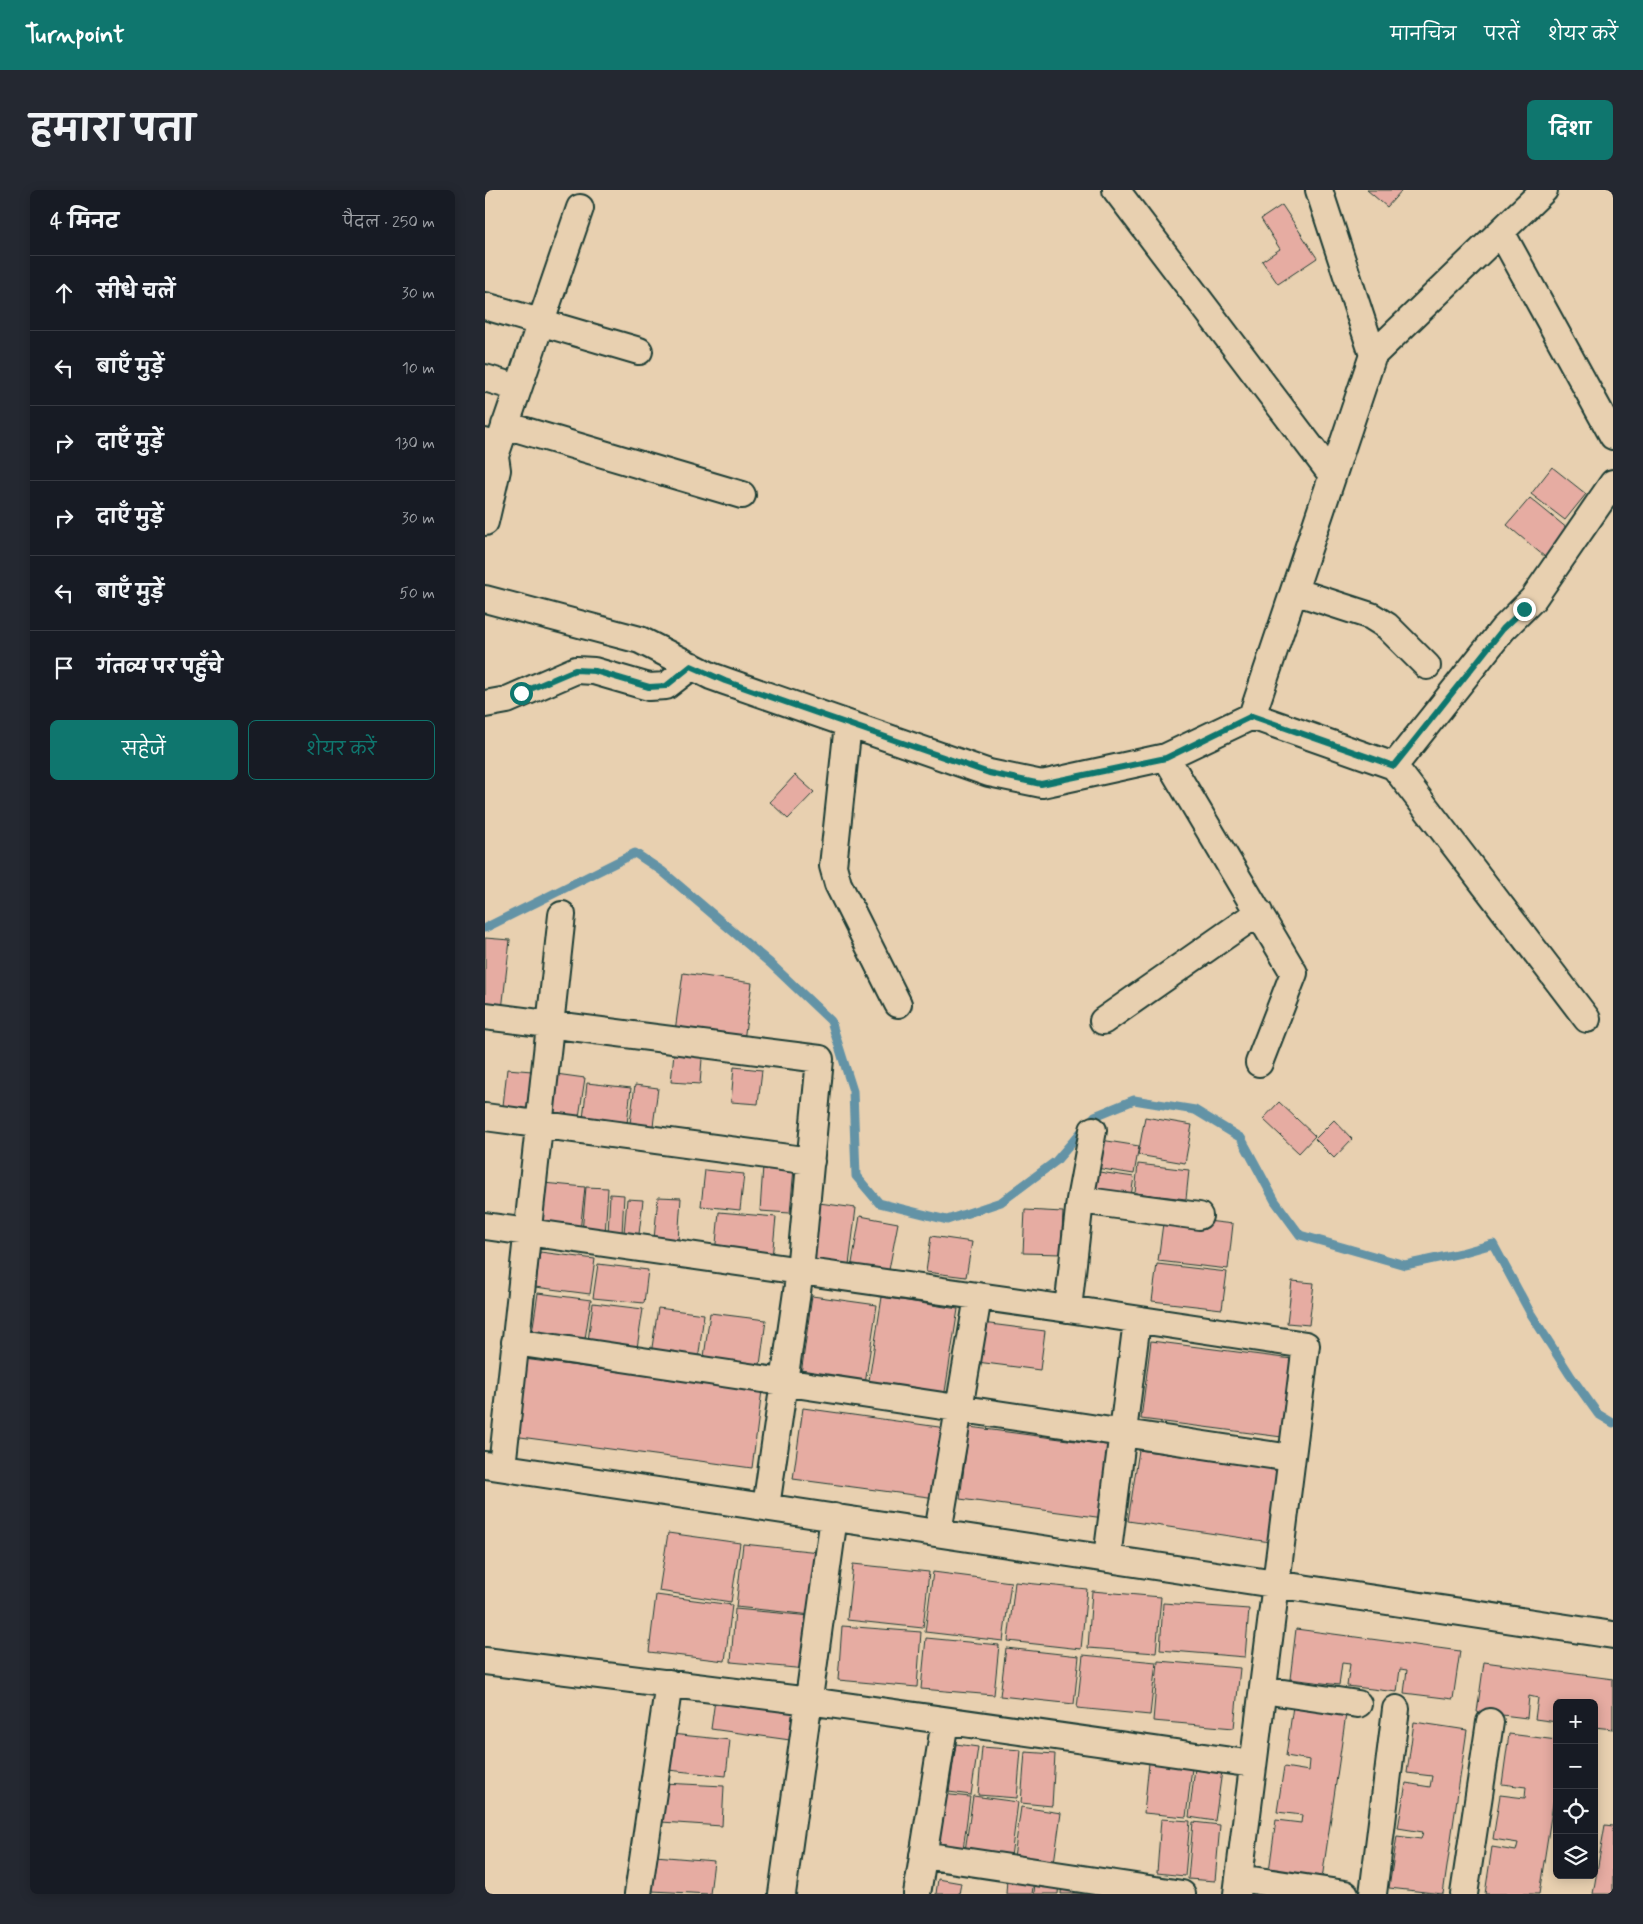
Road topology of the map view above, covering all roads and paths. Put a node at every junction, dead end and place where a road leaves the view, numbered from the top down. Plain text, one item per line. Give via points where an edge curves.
1 (1116, 190) edge
2 (1319, 190) edge
3 (1544, 190) edge
4 (580, 208) dead end
5 (1501, 232) junction
6 (485, 306) edge
7 (541, 322) junction
8 (639, 351) dead end
9 (1373, 355) junction
10 (485, 378) edge
11 (518, 388) junction
12 (505, 425) junction
13 (1613, 436) edge
14 (490, 449) edge
15 (1333, 475) junction
16 (1613, 483) edge
17 (742, 495) dead end
18 (485, 522) edge
19 (1294, 592) junction
20 (485, 599) edge
21 (691, 666) junction
22 (1427, 666) dead end
23 (485, 704) edge
24 (1252, 716) junction
25 (848, 724) junction
26 (1166, 758) junction
27 (1394, 766) junction
28 (1259, 912) junction
29 (561, 914) dead end
30 (898, 1004) dead end
31 (485, 1016) edge
32 (1587, 1019) dead end
33 (1103, 1021) dead end
34 (549, 1024) junction
35 (1259, 1063) dead end
36 (485, 1117) edge
37 (539, 1124) junction
38 (1093, 1130) dead end
39 (811, 1161) junction
40 (1080, 1200) junction
41 (1199, 1216) dead end
42 (485, 1226) edge
43 (527, 1232) junction
44 (800, 1271) junction
45 (978, 1297) junction
46 (1068, 1309) junction
47 (1137, 1320) junction
48 (515, 1342) junction
49 (784, 1383) junction
50 (959, 1409) junction
51 (1124, 1433) junction
52 (1291, 1458) junction
53 (493, 1466) edge
54 (766, 1507) junction
55 (834, 1517) junction
56 (938, 1532) junction
57 (1107, 1558) junction
58 (1276, 1584) junction
59 (1613, 1635) edge
60 (485, 1661) edge
61 (669, 1683) junction
62 (1263, 1690) junction
63 (809, 1701) junction
64 (1358, 1704) dead end
65 (1396, 1709) dead end
66 (945, 1721) junction
67 (1490, 1722) dead end
68 (1253, 1764) junction
69 (923, 1855) junction
70 (1238, 1886) edge
71 (638, 1894) edge
72 (782, 1894) edge
73 (917, 1894) edge
74 (1181, 1894) edge
75 (1345, 1894) edge
76 (1373, 1894) edge
77 (1464, 1894) edge

1 - 15 street
2 - 9 street
3 - 5 street
4 - 7 street
5 - 9 street
5 - 13 street
6 - 7 street
7 - 8 street
7 - 11 street
9 - 15 street
10 - 11 street
11 - 12 street
12 - 14 street
12 - 17 street
14 - 18 street via 497,470
15 - 19 street
16 - 27 street via 1533,599 1503,629
19 - 22 street via 1371,616 1387,626
19 - 24 street
20 - 21 street via 640,640
21 - 23 street via 666,686 649,687 595,671 575,670 507,700
21 - 25 street
24 - 26 street
24 - 27 street
25 - 26 street via 989,773 1041,784
25 - 30 street via 833,866 837,884
26 - 28 street
27 - 32 street
28 - 33 street
28 - 35 street via 1294,973
29 - 34 street
31 - 34 street
34 - 37 street
34 - 39 street via 820,1059
36 - 37 street
37 - 39 street
37 - 43 street
38 - 40 street
39 - 44 street
40 - 41 street
40 - 46 street
42 - 43 street
43 - 44 street
43 - 48 street
44 - 45 street
44 - 49 street
45 - 46 street
45 - 50 street
46 - 47 street
47 - 51 street
47 - 52 street via 1306,1345
48 - 49 street
48 - 53 street
49 - 50 street
49 - 54 street
50 - 51 street
50 - 56 street
51 - 52 street
51 - 57 street
52 - 58 street
53 - 54 street
54 - 55 street
55 - 56 street
55 - 63 street
56 - 57 street
57 - 58 street
58 - 59 street
58 - 62 street
60 - 61 street
61 - 63 street
61 - 71 street
62 - 64 street
62 - 68 street
63 - 66 street
63 - 72 street
65 - 76 street
66 - 68 street
66 - 69 street
67 - 77 street
68 - 70 street
69 - 73 street
69 - 74 street
70 - 75 street

